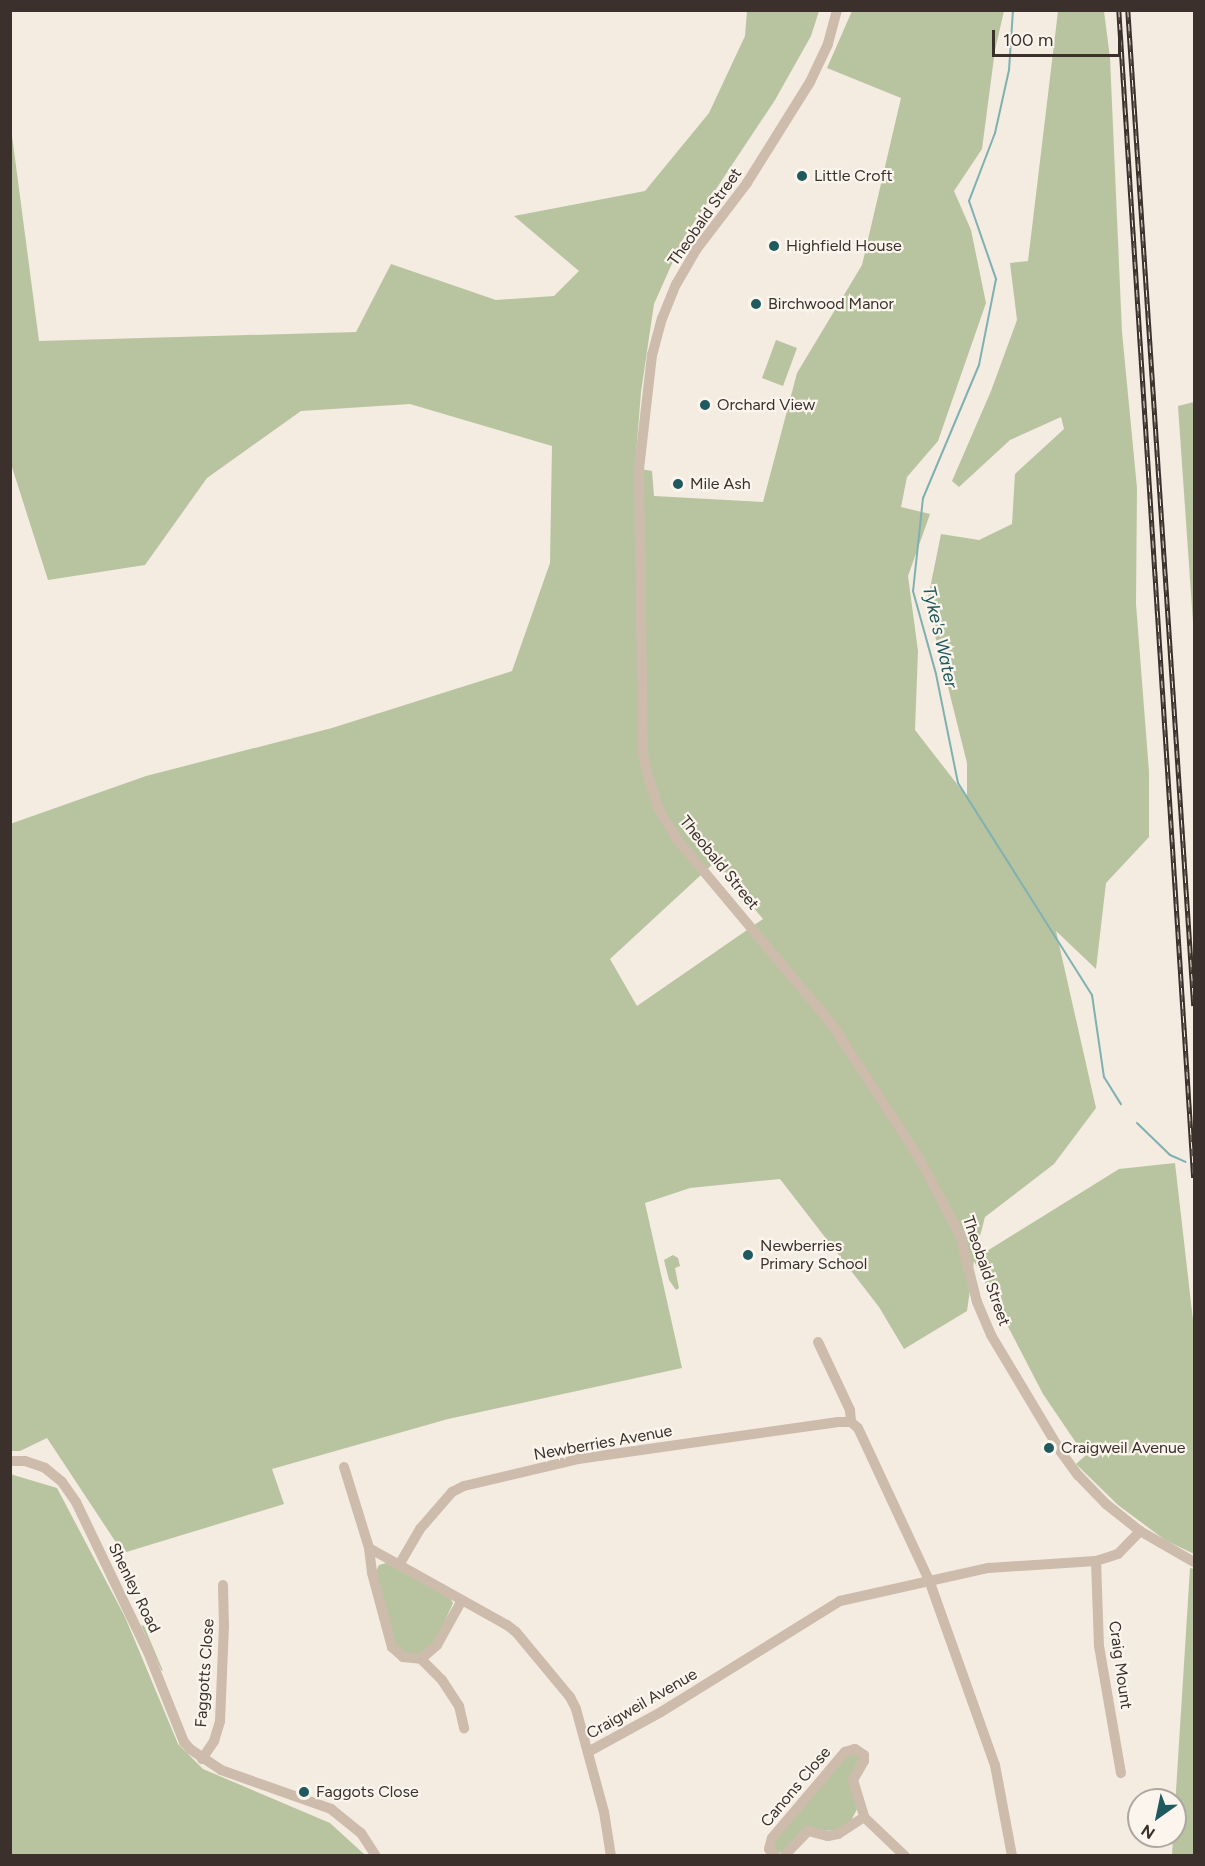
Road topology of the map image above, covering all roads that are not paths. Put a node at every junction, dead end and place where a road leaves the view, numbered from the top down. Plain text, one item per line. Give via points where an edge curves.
1 (837, 10) edge
2 (818, 1342) dead end
3 (851, 1422) junction
4 (10, 1461) edge
5 (344, 1467) dead end
6 (1140, 1531) junction
7 (369, 1548) junction
8 (1096, 1562) junction
9 (1194, 1562) edge
10 (399, 1565) junction
11 (929, 1580) junction
12 (223, 1585) dead end
13 (462, 1600) junction
14 (420, 1659) junction
15 (465, 1728) dead end
16 (588, 1752) junction
17 (202, 1759) junction
18 (1121, 1773) dead end
19 (864, 1817) junction
20 (376, 1856) edge
21 (611, 1856) edge
22 (775, 1856) edge
23 (784, 1856) edge
24 (905, 1856) edge
25 (1012, 1856) edge

1 - 6 street, Theobald Street via 828,44 786,124 676,284 652,355 639,469 643,753 658,808 676,838 833,1026 919,1158 960,1235 977,1302 992,1335 1061,1452 1106,1504
2 - 3 street
3 - 10 street, Newberries Avenue via 578,1460 464,1486 452,1492 420,1529
3 - 11 street via 858,1428
4 - 17 street, Shenley Road via 45,1468 62,1482 76,1502 148,1652 184,1742
5 - 7 street
6 - 8 street, Craigweil Avenue via 1118,1554
6 - 9 street, Theobald Street
7 - 10 street
7 - 14 street via 392,1647 404,1657
8 - 11 street, Craigweil Avenue via 999,1566
8 - 18 street, Craig Mount via 1099,1646
10 - 13 street
11 - 16 street, Craigweil Avenue via 840,1601 661,1712
11 - 25 street via 995,1765
12 - 17 street, Faggotts Close via 220,1721 214,1741
13 - 14 street via 437,1645
13 - 16 street via 516,1632 539,1658 570,1697
14 - 15 street via 442,1680 459,1706
16 - 21 street
17 - 20 street via 221,1770 330,1809 361,1833
19 - 22 street, Canons Close via 853,1779 864,1755 860,1750 850,1749 772,1838 769,1849
19 - 23 street via 838,1834 808,1831
19 - 24 street

